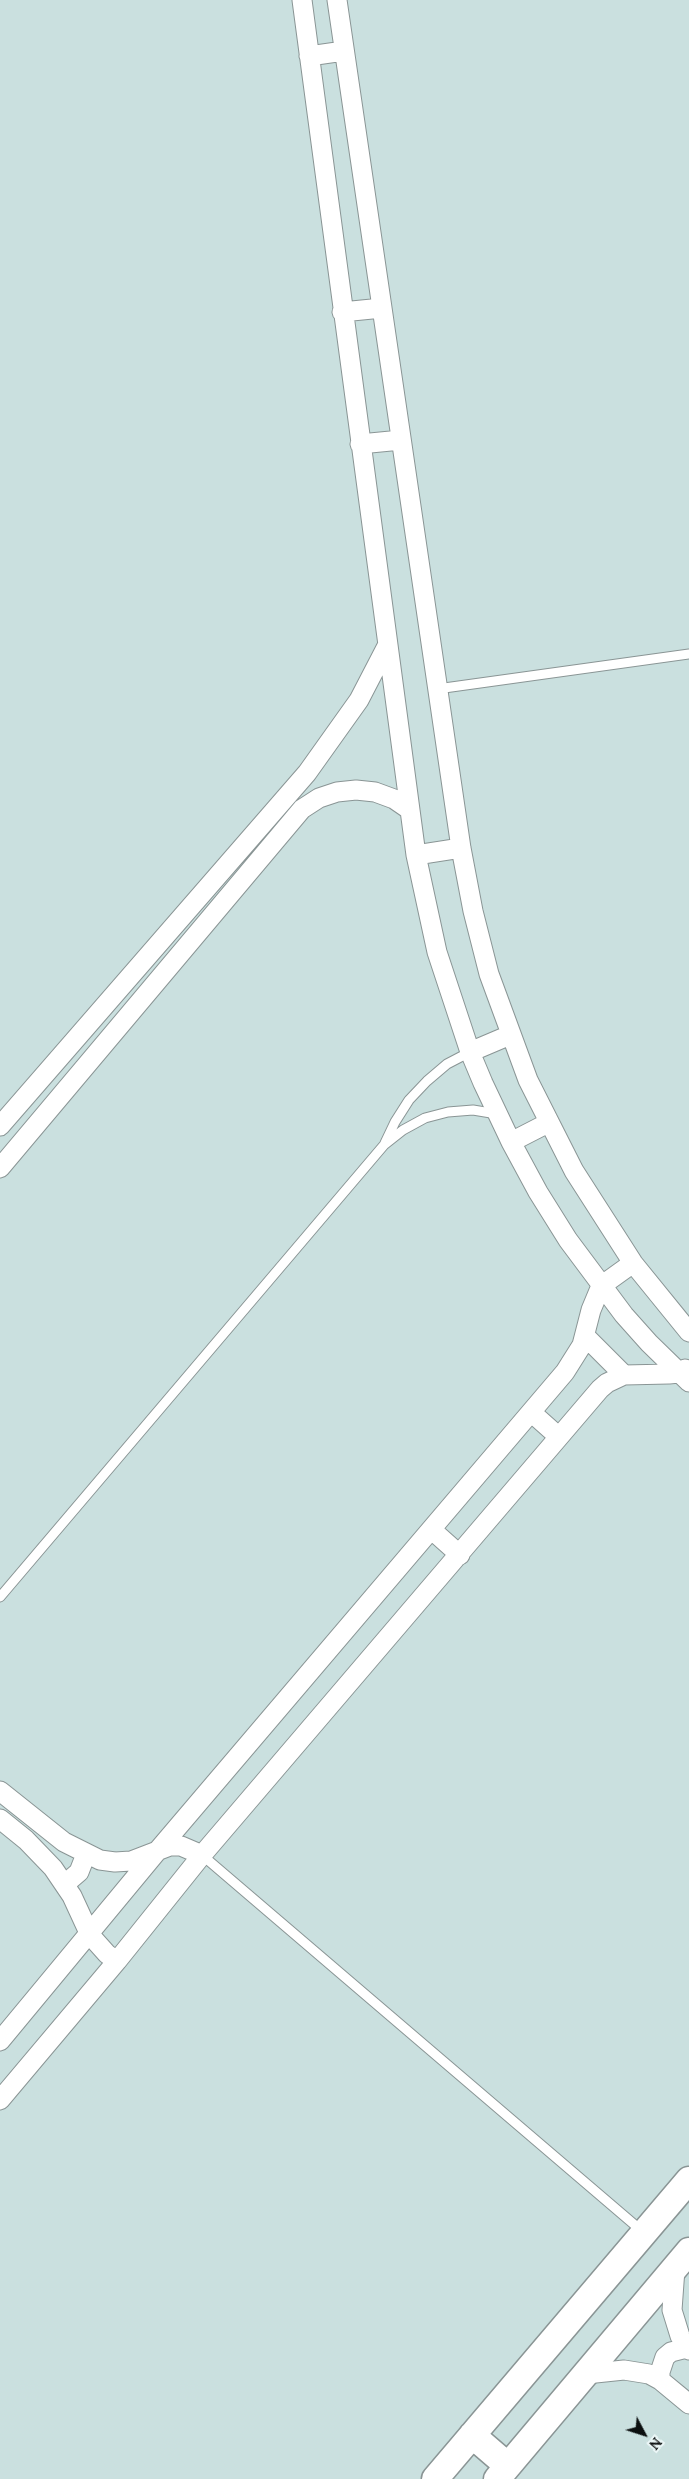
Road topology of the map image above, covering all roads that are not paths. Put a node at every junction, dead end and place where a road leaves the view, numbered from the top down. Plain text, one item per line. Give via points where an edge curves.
1 (302, 0) edge
2 (336, 0) edge
3 (344, 51) junction
4 (309, 56) junction
5 (382, 308) junction
6 (342, 312) junction
7 (401, 440) junction
8 (360, 444) junction
9 (387, 646) junction
10 (689, 654) edge
11 (437, 689) junction
12 (410, 810) junction
13 (262, 823) junction
14 (278, 837) junction
15 (461, 848) junction
16 (416, 855) junction
17 (510, 1035) junction
18 (470, 1052) junction
19 (51, 1067) junction
20 (70, 1084) junction
21 (497, 1114) junction
22 (548, 1123) junction
23 (0, 1126) edge
24 (510, 1142) junction
25 (384, 1145) junction
26 (0, 1168) edge
27 (633, 1263) junction
28 (602, 1286) junction
29 (689, 1332) edge
30 (585, 1336) junction
31 (686, 1373) edge
32 (624, 1375) junction
33 (531, 1412) junction
34 (559, 1438) junction
35 (432, 1530) junction
36 (460, 1555) junction
37 (0, 1597) edge
38 (0, 1791) edge
39 (23, 1811) junction
40 (5, 1823) edge
41 (159, 1849) junction
42 (86, 1854) junction
43 (202, 1855) junction
44 (65, 1884) junction
45 (90, 1935) junction
46 (117, 1961) junction
47 (0, 2041) edge
48 (0, 2100) edge
49 (689, 2180) edge
50 (644, 2233) junction
51 (682, 2260) edge
52 (688, 2349) edge
53 (586, 2374) junction
54 (660, 2380) junction
55 (689, 2404) edge
56 (472, 2435) junction
57 (503, 2472) edge
58 (435, 2479) edge

1 - 4 street
2 - 3 street
3 - 4 street
3 - 5 street
4 - 6 street
5 - 6 street
5 - 7 street
6 - 8 street
7 - 8 street
7 - 11 street
8 - 9 street
9 - 12 street
9 - 13 street via 343,725
10 - 11 lane
11 - 15 street
12 - 14 street via 376,792 337,792 302,809
12 - 16 street
13 - 14 street
13 - 19 street
14 - 20 street
15 - 16 street
15 - 17 street via 489,974
16 - 18 street via 437,952
17 - 18 street
17 - 22 street
18 - 21 street
18 - 25 lane via 447,1064 409,1100
19 - 20 street
19 - 23 street
20 - 26 street
21 - 24 street
21 - 25 lane via 473,1110 432,1116 403,1130
22 - 24 street
22 - 27 street via 592,1202
24 - 28 street via 563,1232
25 - 37 lane
27 - 28 street
27 - 29 street
28 - 30 street via 591,1310
28 - 31 street via 649,1343
30 - 32 street
30 - 33 street via 572,1364
31 - 32 street
32 - 34 street via 607,1382
33 - 34 street
33 - 35 street
34 - 36 street
35 - 36 street
35 - 41 street
36 - 43 street
38 - 39 street
39 - 40 street
39 - 42 street
40 - 44 street via 40,1854
41 - 42 street via 123,1862 100,1860
41 - 43 street via 182,1846
41 - 45 street
42 - 44 street via 79,1872
43 - 46 street
43 - 50 lane
44 - 45 street
45 - 46 street
45 - 47 street
46 - 48 street
49 - 50 street
50 - 56 street
51 - 52 street via 672,2310
51 - 53 street
52 - 54 street via 671,2352 665,2357
53 - 54 street via 624,2370 648,2374
53 - 57 street
54 - 55 street
56 - 57 street
56 - 58 street

